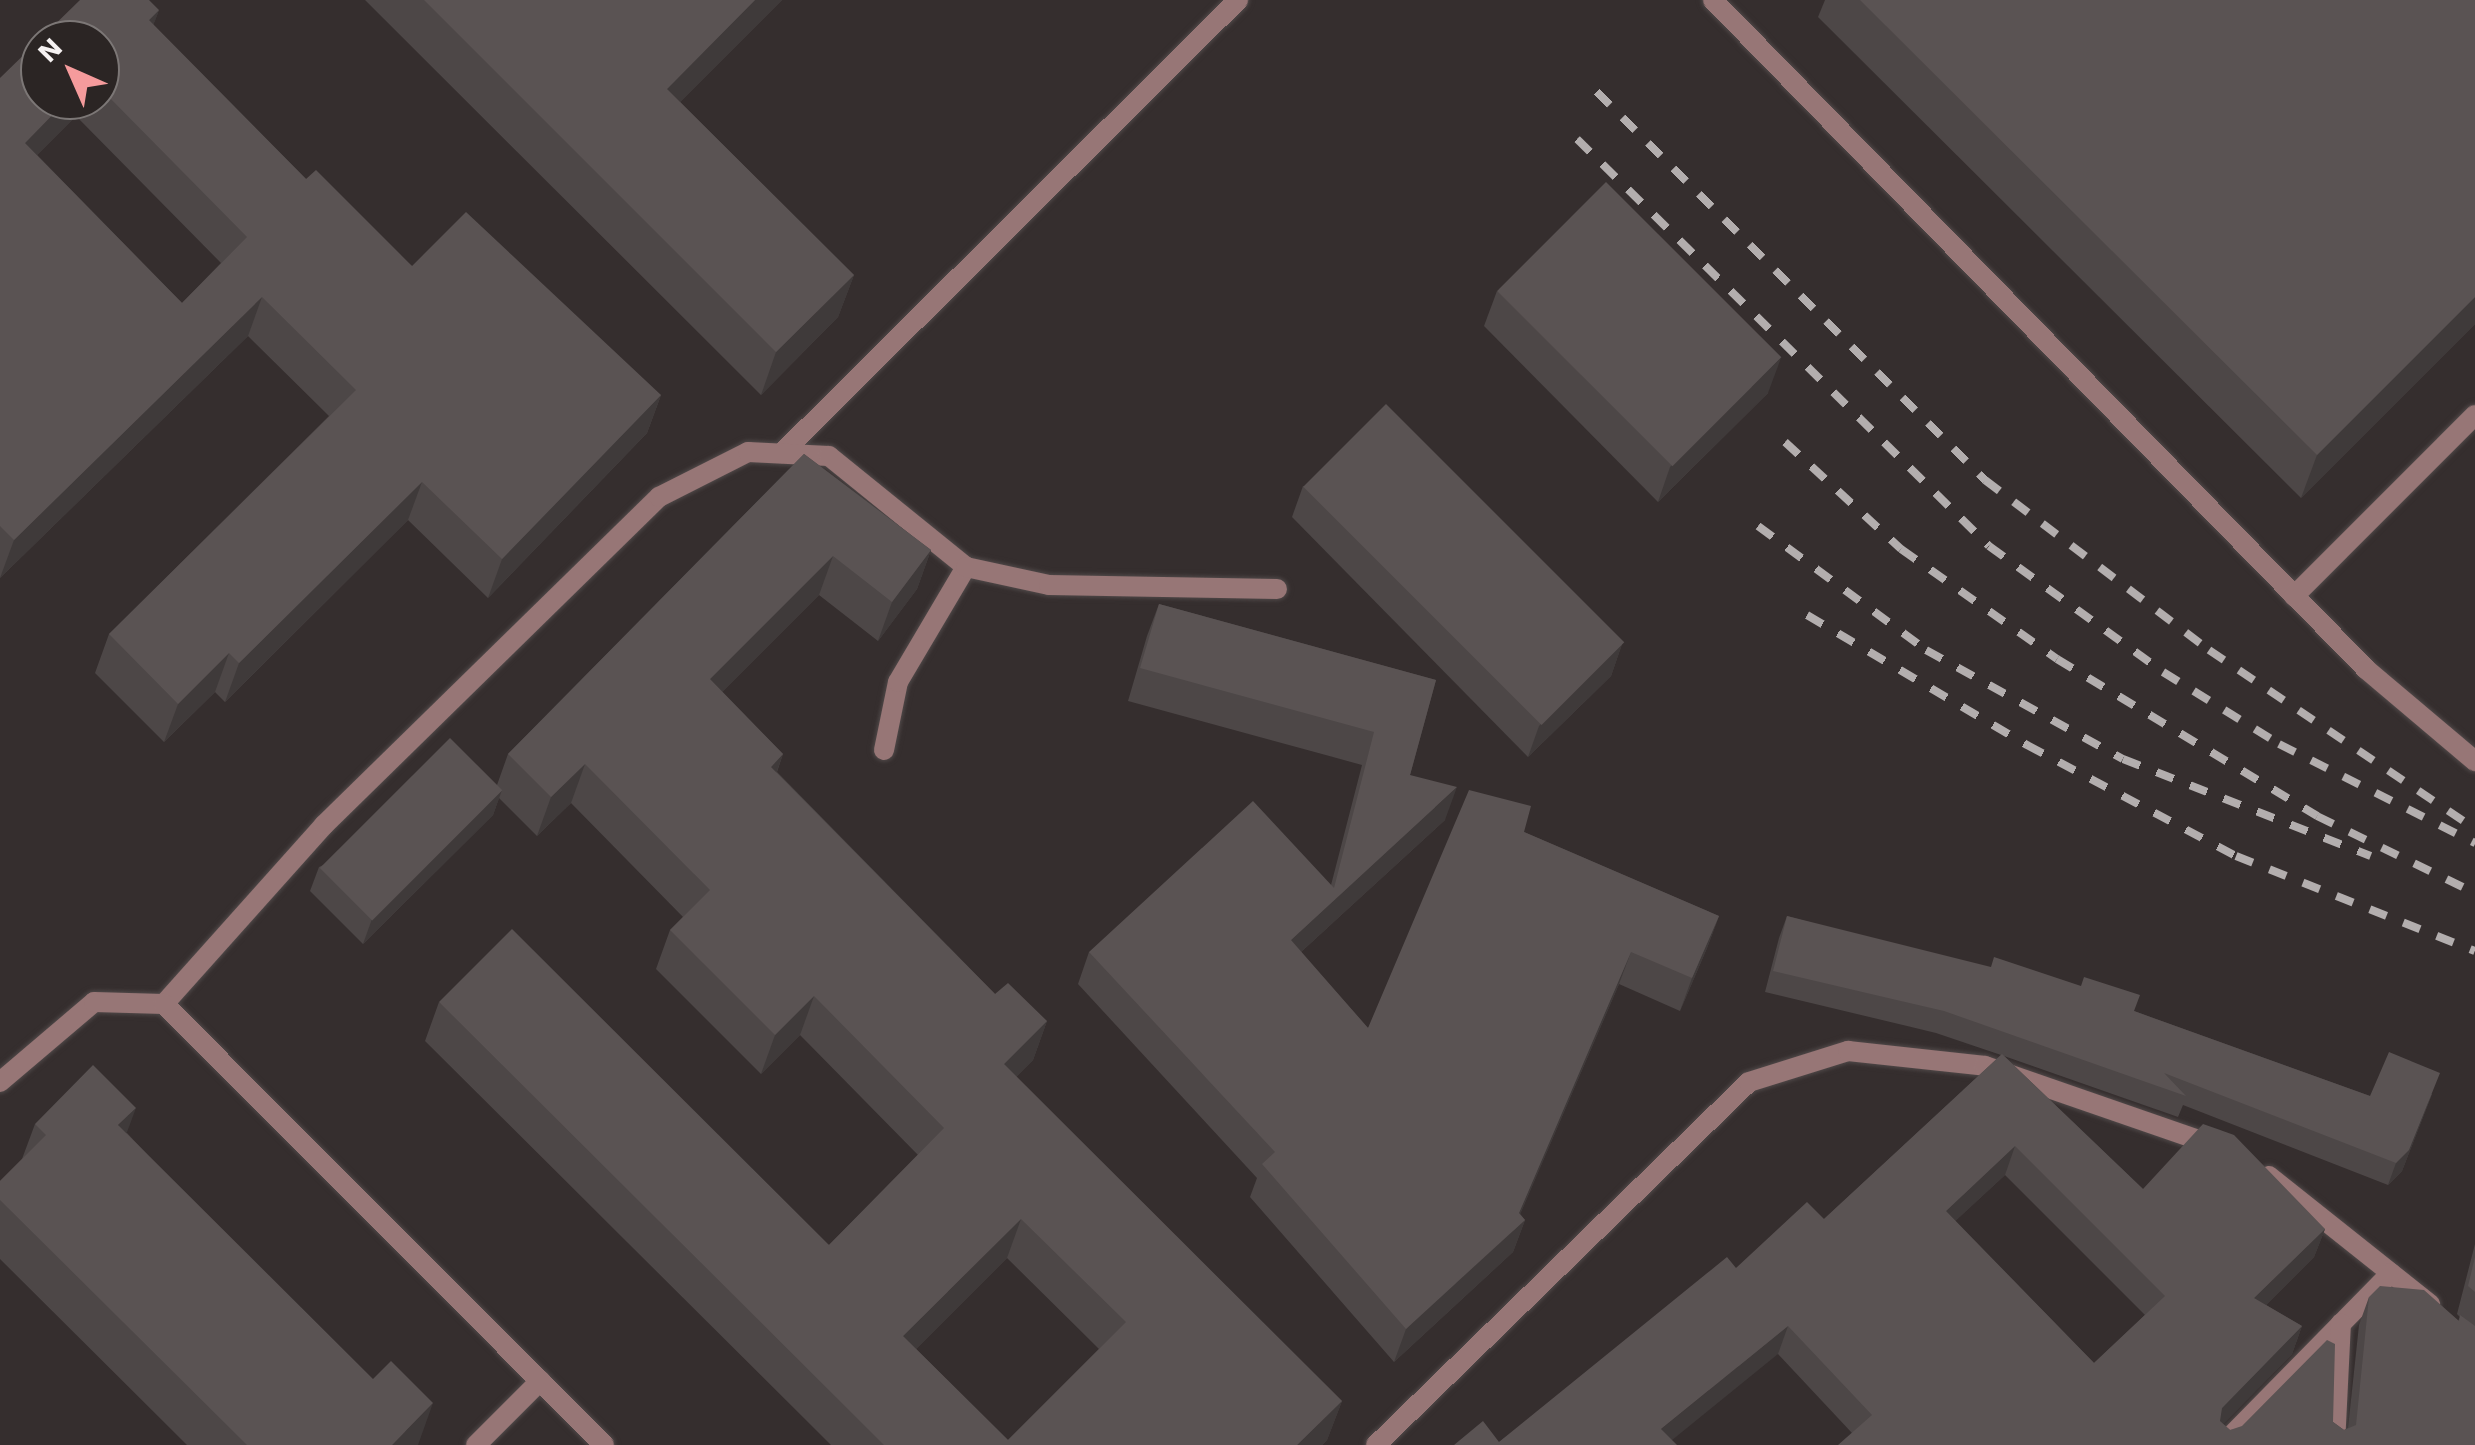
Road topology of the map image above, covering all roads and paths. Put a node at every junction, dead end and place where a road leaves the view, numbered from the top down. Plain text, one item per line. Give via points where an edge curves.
1 (1238, 0) edge
2 (1714, 0) edge
3 (2475, 415) edge
4 (782, 454) junction
5 (966, 567) junction
6 (1277, 588) dead end
7 (2294, 596) junction
8 (884, 750) dead end
9 (2475, 761) edge
10 (164, 1004) junction
11 (0, 1082) edge
12 (2391, 1273) junction
13 (2341, 1322) junction
14 (2449, 1322) edge
15 (540, 1380) junction
16 (476, 1445) edge
17 (604, 1445) edge
18 (1376, 1445) edge
19 (2222, 1445) edge
20 (2335, 1445) edge

1 - 4 street
2 - 7 street
3 - 7 street
4 - 5 street via 829,456
4 - 10 street via 748,452 659,496 324,825
5 - 6 street via 1049,586
5 - 8 street via 898,682
7 - 9 street via 2366,669
10 - 11 street via 94,1002
10 - 15 street
12 - 13 street
12 - 14 street
12 - 18 street via 2244,1156 1985,1066 1848,1051 1749,1082
13 - 19 street
13 - 20 street
15 - 16 street
15 - 17 street

